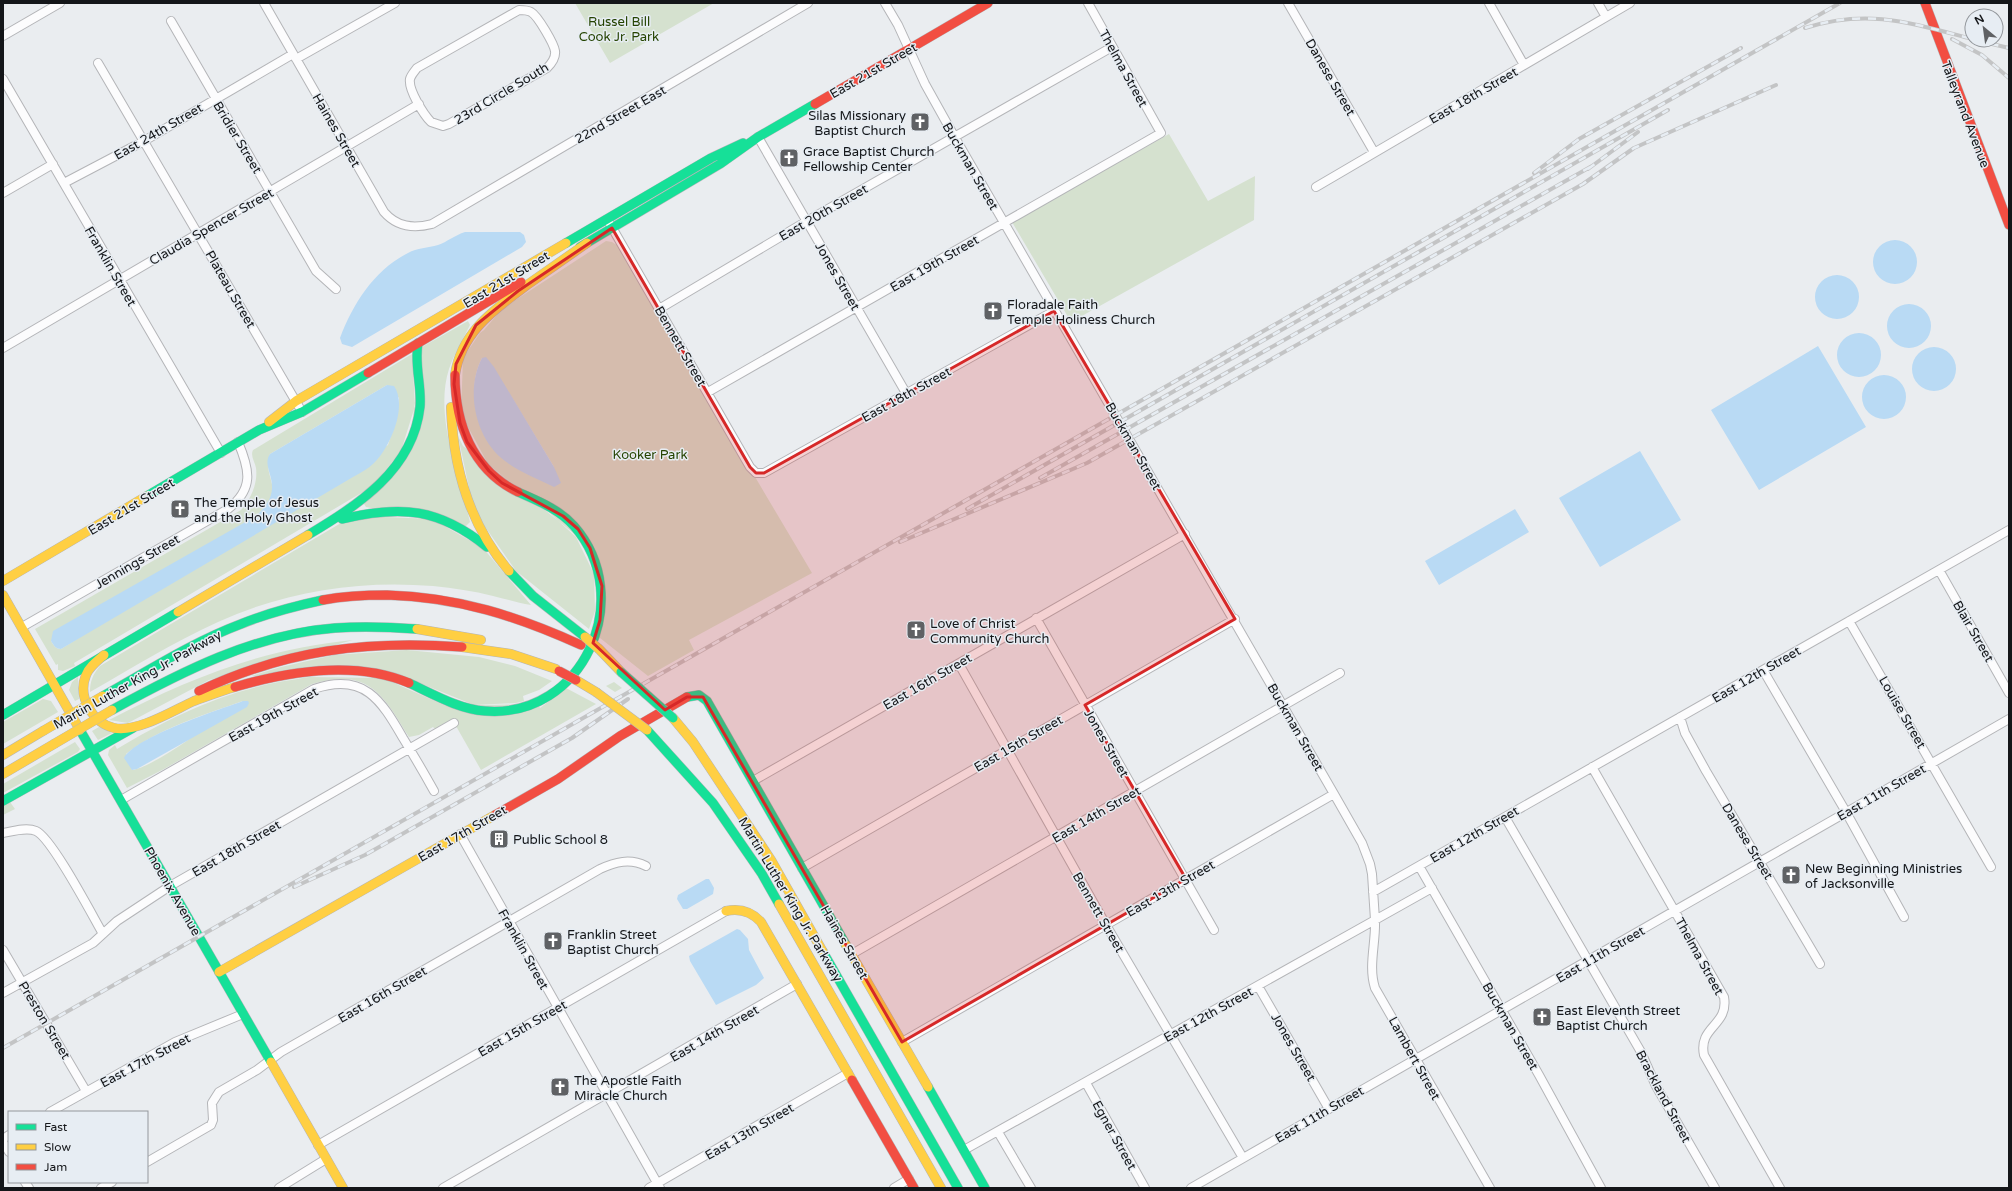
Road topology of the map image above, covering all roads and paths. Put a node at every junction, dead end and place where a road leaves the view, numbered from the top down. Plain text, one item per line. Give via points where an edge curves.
1 (60, 3) edge
2 (264, 3) edge
3 (395, 3) edge
4 (808, 3) edge
5 (885, 3) edge
6 (988, 3) edge
7 (1088, 3) edge
8 (1288, 3) edge
9 (1488, 3) edge
10 (1598, 3) edge
11 (1630, 3) edge
12 (1925, 3) edge
13 (1606, 17) junction
14 (171, 21) dead end
15 (3, 36) edge
16 (1112, 47) junction
17 (909, 50) junction
18 (295, 56) junction
19 (98, 63) dead end
20 (1524, 65) junction
21 (3, 79) edge
22 (215, 99) junction
23 (419, 104) junction
24 (1161, 133) joint
25 (954, 136) junction
26 (758, 137) junction
27 (144, 141) junction
28 (347, 147) junction
29 (1374, 152) junction
30 (52, 164) junction
31 (64, 183) junction
32 (1316, 187) dead end
33 (270, 191) junction
34 (3, 194) edge
35 (607, 219) junction
36 (807, 221) junction
37 (1004, 223) junction
38 (432, 224) joint
39 (2009, 225) edge
40 (612, 228) junction
41 (198, 234) junction
42 (587, 243) junction
43 (120, 280) junction
44 (336, 289) dead end
45 (856, 307) junction
46 (659, 309) junction
47 (1054, 311) junction
48 (428, 325) junction
49 (418, 343) junction
50 (3, 348) edge
51 (454, 384) junction
52 (708, 392) junction
53 (906, 393) junction
54 (296, 401) junction
55 (302, 412) junction
56 (259, 430) junction
57 (238, 442) junction
58 (221, 453) junction
59 (756, 473) joint
60 (2009, 530) edge
61 (315, 531) junction
62 (1185, 534) junction
63 (499, 559) junction
64 (1939, 570) junction
65 (3, 581) edge
66 (3, 595) edge
67 (1036, 618) junction
68 (1234, 619) junction
69 (1849, 621) junction
70 (22, 627) junction
71 (583, 641) junction
72 (104, 655) junction
73 (958, 664) junction
74 (558, 670) junction
75 (1763, 670) junction
76 (1340, 674) dead end
77 (54, 685) junction
78 (2009, 693) edge
79 (703, 697) joint
80 (1085, 705) junction
81 (1284, 705) junction
82 (3, 715) edge
83 (1680, 717) junction
84 (2009, 719) edge
85 (139, 724) junction
86 (454, 724) dead end
87 (410, 749) junction
88 (1008, 749) junction
89 (93, 751) junction
90 (3, 755) edge
91 (1932, 762) junction
92 (1592, 767) junction
93 (3, 774) edge
94 (753, 781) junction
95 (434, 791) dead end
96 (1135, 792) junction
97 (1334, 794) junction
98 (121, 800) junction
99 (3, 801) edge
100 (1846, 812) junction
101 (1505, 817) junction
102 (3, 834) edge
103 (460, 834) junction
104 (1056, 837) junction
105 (1760, 861) junction
106 (646, 866) dead end
107 (1419, 866) junction
108 (1991, 867) dead end
109 (802, 868) junction
110 (1186, 879) junction
111 (170, 886) junction
112 (1432, 888) junction
113 (1373, 892) junction
114 (726, 911) joint
115 (1674, 911) junction
116 (1904, 917) dead end
117 (1375, 920) junction
118 (508, 921) junction
119 (1106, 925) junction
120 (1214, 930) dead end
121 (103, 934) junction
122 (3, 950) edge
123 (852, 954) junction
124 (1588, 961) junction
125 (1820, 964) dead end
126 (219, 972) junction
127 (22, 982) junction
128 (797, 984) junction
129 (1258, 986) junction
130 (3, 993) edge
131 (558, 1008) junction
132 (1502, 1010) junction
133 (243, 1014) junction
134 (1172, 1035) junction
135 (902, 1042) junction
136 (1416, 1059) junction
137 (270, 1060) junction
138 (848, 1073) junction
139 (1086, 1083) junction
140 (86, 1091) junction
141 (607, 1095) junction
142 (1329, 1109) junction
143 (52, 1111) edge
144 (998, 1132) junction
145 (3, 1140) edge
146 (318, 1145) junction
147 (8, 1150) edge
148 (964, 1150) junction
149 (1243, 1158) junction
150 (326, 1159) junction
151 (148, 1161) edge
152 (909, 1179) junction
153 (110, 1183) edge
154 (659, 1186) edge
155 (1487, 1187) edge
156 (101, 1188) edge
157 (279, 1188) edge
158 (343, 1188) edge
159 (443, 1188) edge
160 (649, 1188) edge
161 (894, 1188) edge
162 (914, 1188) edge
163 (941, 1188) edge
164 (958, 1188) edge
165 (985, 1188) edge
166 (1031, 1188) edge
167 (1145, 1188) edge
168 (1191, 1188) edge
169 (1600, 1188) edge
170 (1715, 1188) edge
171 (1780, 1188) edge

1 - 15 street
2 - 18 street, Haines Street
3 - 18 street, East 24th Street
4 - 38 street, 22nd Street East
5 - 17 street, Buckman Street
6 - 17 main road, East 21st Street
7 - 16 street, Thelma Street
8 - 29 street, Danese Street
9 - 20 street
10 - 13 street
11 - 13 street, East 18th Street
12 - 39 main road, Talleyrand Avenue
13 - 20 street, East 18th Street
14 - 22 street, Bridier Street
16 - 24 street, Thelma Street
16 - 25 street, East 20th Street
17 - 25 street, Buckman Street
17 - 26 main road, East 21st Street
18 - 22 street, East 24th Street
18 - 28 street, Haines Street
19 - 27 street, Plateau Street
20 - 29 street, East 18th Street
21 - 30 street, Franklin Street
22 - 27 street, East 24th Street
22 - 33 street, Bridier Street
23 - 23 street, 23rd Circle South via 432,122 442,126 449,124 547,68 554,58 554,46 532,12 513,12 417,68 412,74 410,85
23 - 28 street, Claudia Spencer Street
24 - 37 street, East 19th Street
25 - 36 street, East 20th Street
25 - 37 street, Buckman Street
26 - 35 main road, East 21st Street via 711,158
26 - 36 street, Jones Street
26 - 40 main road, East 21st Street via 720,164
27 - 31 street, East 24th Street
27 - 41 street, Plateau Street
28 - 33 street, Claudia Spencer Street
28 - 38 street, Haines Street via 389,218 408,227
29 - 32 street, East 18th Street
30 - 31 street, Franklin Street
30 - 34 street
31 - 43 street, Franklin Street
33 - 41 street, Claudia Spencer Street
33 - 44 street, Bridier Street via 316,271
35 - 40 street, Bennett Street
35 - 48 main road, East 21st Street
36 - 45 street, Jones Street
36 - 46 street, East 20th Street
37 - 45 street, East 19th Street
37 - 47 street, Buckman Street
40 - 42 main road, East 21st Street
40 - 46 street, Bennett Street
41 - 43 street, Claudia Spencer Street
41 - 54 street, Plateau Street
42 - 49 main road, East 21st Street
42 - 51 main road via 491,310 476,325 459,358
43 - 50 street, Claudia Spencer Street
43 - 58 street, Franklin Street
45 - 52 street, East 19th Street
45 - 53 street, Jones Street
46 - 52 street, Bennett Street
47 - 53 street, East 18th Street
47 - 62 street, Buckman Street
48 - 49 main road
48 - 54 main road, East 21st Street
49 - 55 main road, East 21st Street
49 - 61 main road via 416,350 420,407 416,426 402,459 378,488
51 - 63 main road via 450,404 450,428 456,468 477,523
51 - 85 main road via 460,423 467,442 477,456 502,483 552,508 578,529 597,566 602,586 598,631 583,662 568,682 525,707 488,711 457,705 388,676 360,671 310,672 240,685
52 - 59 street, Bennett Street via 750,467
53 - 59 street, East 18th Street via 764,473
54 - 55 street, Plateau Street
54 - 56 main road, East 21st Street
55 - 56 main road, East 21st Street
56 - 57 main road, East 21st Street
57 - 58 main road, East 21st Street
57 - 70 street, Jennings Street via 248,470 244,492 238,502
58 - 65 main road, East 21st Street
60 - 64 street, East 12th Street
61 - 63 main road via 361,514 399,510 415,512 451,522 466,530
61 - 72 main road
62 - 67 street, East 16th Street
62 - 68 street, Buckman Street
63 - 71 main road via 536,600
64 - 69 street, East 12th Street
64 - 78 street, Blair Street
66 - 70 main road, Phoenix Avenue
67 - 73 street, East 16th Street
67 - 80 street, Jones Street
68 - 80 street, East 15th Street
68 - 81 street, Buckman Street
69 - 75 street, East 12th Street
69 - 91 street, Louise Street
70 - 77 main road, Phoenix Avenue
71 - 90 main road, Martin Luther King Jr. Parkway, bridge via 494,609 406,594 351,596 305,604 240,624 197,643
71 - 164 main road, Martin Luther King Jr. Parkway, bridge via 673,718 693,742 771,860
72 - 77 main road
72 - 85 main road via 89,668 83,681 91,712 106,726 126,729
73 - 88 street, Bennett Street
73 - 94 street, East 16th Street
74 - 85 main road via 506,653 461,646 407,643 344,649 298,657 238,673
74 - 93 main road, Martin Luther King Jr. Parkway, bridge via 496,644 434,630 370,626 324,629 277,637 221,655 174,675
74 - 163 main road, Martin Luther King Jr. Parkway, bridge via 596,692 647,730 713,804 762,874
75 - 83 street, East 12th Street
75 - 100 street
76 - 81 street, East 14th Street
77 - 82 main road
77 - 89 main road, Phoenix Avenue
79 - 94 main road, Haines Street
79 - 103 main road, East 17th Street via 687,697 620,736 558,779
80 - 88 street, East 15th Street
80 - 96 street, Jones Street
81 - 96 street, East 14th Street
81 - 97 street, Buckman Street
83 - 92 street, East 12th Street
83 - 105 street, Danese Street via 1685,733
84 - 91 street, East 11th Street
85 - 89 main road
86 - 87 street, East 18th Street
87 - 95 street
87 - 98 street, East 19th Street via 386,709 374,696 351,685 329,685 314,689
87 - 111 street, East 18th Street
88 - 104 street, Bennett Street
88 - 109 street, East 15th Street
89 - 98 main road, Phoenix Avenue
89 - 99 main road
91 - 100 street, East 11th Street
91 - 108 street, Louise Street
92 - 101 street, East 12th Street
92 - 115 street, Thelma Street
94 - 109 main road, Haines Street
96 - 104 street, East 14th Street
96 - 110 street, Jones Street
97 - 110 street, East 13th Street
97 - 113 street, Buckman Street via 1365,850 1372,874
98 - 111 main road, Phoenix Avenue
100 - 105 street, East 11th Street
100 - 116 street
101 - 107 street, East 12th Street
101 - 124 street, Brackland Street
102 - 121 street via 30,829 38,832 52,846
103 - 118 street, Franklin Street
103 - 126 main road, East 17th Street
104 - 119 street, Bennett Street
104 - 123 street, East 14th Street
105 - 115 street, East 11th Street
105 - 125 street, Danese Street
106 - 118 street, East 16th Street via 633,862 609,865
107 - 112 street, Buckman Street
107 - 113 street, East 12th Street
109 - 123 main road, Haines Street
110 - 119 street, East 13th Street
110 - 120 street, Jones Street
111 - 121 street, East 18th Street via 117,921
111 - 126 main road, Phoenix Avenue
112 - 117 street, East 12th Street
112 - 132 street, Buckman Street
113 - 117 street
114 - 128 main road via 739,909 757,917
114 - 131 street, East 15th Street
115 - 124 street, East 11th Street
115 - 171 street, Thelma Street via 1724,997 1723,1014 1706,1036 1704,1055
117 - 129 street, East 12th Street
117 - 136 street, Lambert Street via 1371,974 1375,988
118 - 131 street, Franklin Street
118 - 137 street, East 16th Street
119 - 134 street, Bennett Street
119 - 135 street, East 13th Street
121 - 127 street, East 18th Street via 93,943
122 - 127 street, Preston Street
123 - 135 main road, Haines Street
124 - 132 street, East 11th Street
124 - 170 street, Brackland Street
126 - 133 main road, Phoenix Avenue
127 - 130 street, East 18th Street
127 - 140 street, Preston Street
128 - 138 main road
128 - 141 street, East 14th Street
129 - 134 street, East 12th Street
129 - 142 street, Jones Street
131 - 141 street, Franklin Street
131 - 146 street, East 15th Street
132 - 136 street, East 11th Street
132 - 169 street, Buckman Street
133 - 137 main road, Phoenix Avenue
133 - 140 street, East 17th Street via 175,1042
134 - 139 street, East 12th Street
134 - 149 street, Bennett Street
135 - 148 main road, Haines Street
136 - 142 street, East 11th Street
136 - 155 street, Lambert Street
137 - 146 main road, Phoenix Avenue
137 - 151 street, East 16th Street via 219,1092 212,1103 211,1125
138 - 152 main road
138 - 154 street, East 13th Street
139 - 144 street, East 12th Street
139 - 167 street, Egner Street
140 - 143 street, East 17th Street
141 - 154 street, Franklin Street
141 - 159 street, East 14th Street
142 - 149 street, East 11th Street
144 - 148 street, East 12th Street
144 - 166 street
145 - 147 street
146 - 150 main road, Phoenix Avenue
148 - 165 main road, Haines Street
149 - 168 street, East 11th Street
150 - 157 street
150 - 158 main road, Phoenix Avenue
152 - 161 street
152 - 162 main road
153 - 156 street
154 - 160 street, East 13th Street

